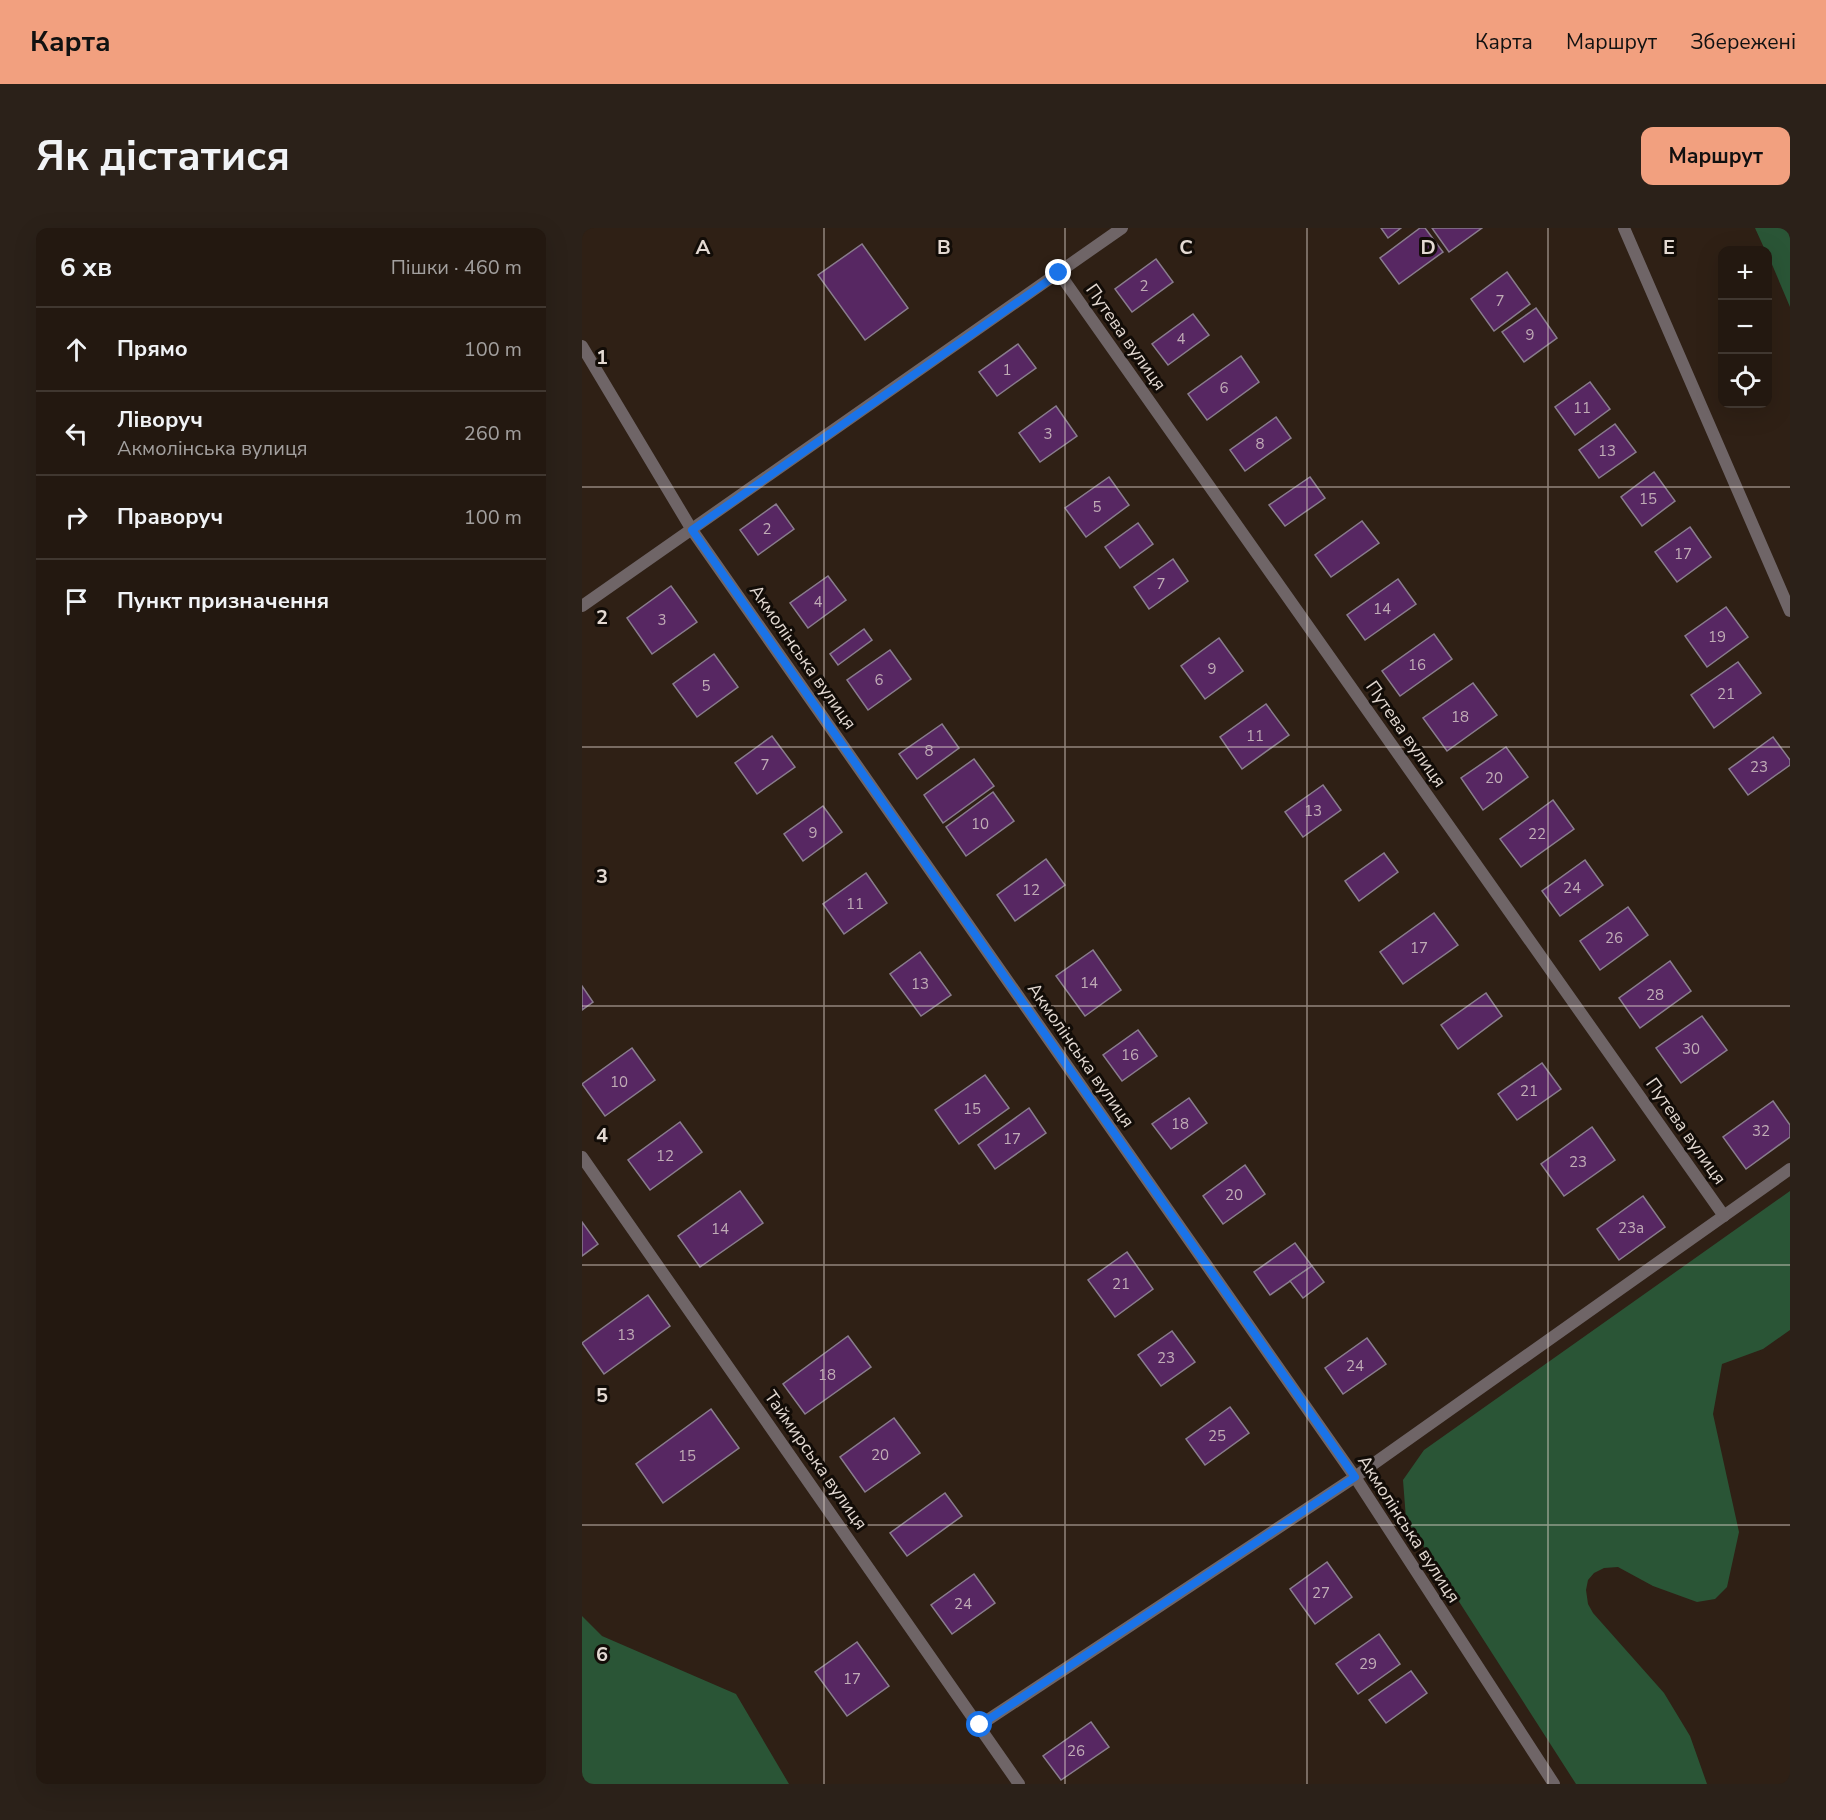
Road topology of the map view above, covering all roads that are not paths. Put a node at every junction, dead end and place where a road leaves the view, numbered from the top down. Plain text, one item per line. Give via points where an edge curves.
1 (1122, 228) edge
2 (1624, 228) edge
3 (1059, 273) junction
4 (582, 345) edge
5 (692, 530) junction
6 (582, 606) edge
7 (1790, 611) edge
8 (582, 1157) edge
9 (1790, 1169) edge
10 (1724, 1216) junction
11 (1355, 1477) junction
12 (980, 1725) junction
13 (1019, 1784) edge
14 (1554, 1784) edge

1 - 3 street
2 - 7 street
3 - 5 street
3 - 10 street, Путева вулиця
4 - 5 street, Акмолiнська вулиця
5 - 6 street
5 - 11 street, Акмолiнська вулиця
8 - 12 street, Таймирська вулиця
9 - 10 street
10 - 11 street
11 - 12 street
11 - 14 street, Акмолiнська вулиця
12 - 13 street, Таймирська вулиця

